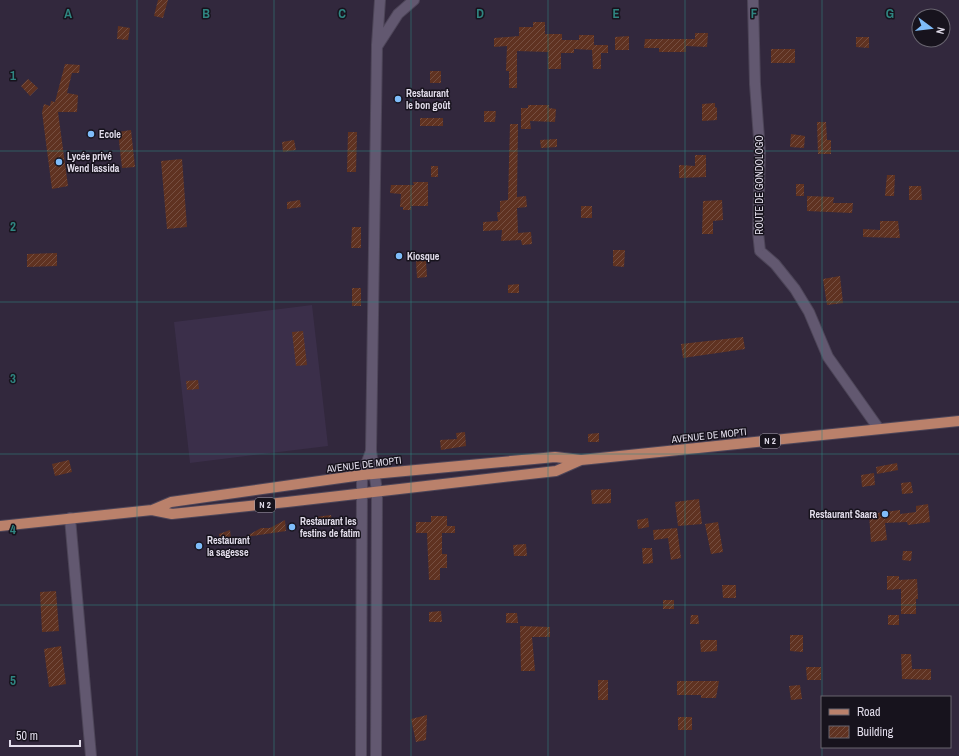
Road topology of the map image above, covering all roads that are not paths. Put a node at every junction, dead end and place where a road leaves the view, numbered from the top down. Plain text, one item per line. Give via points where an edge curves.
1 (380, 0) edge
2 (414, 0) edge
3 (753, 0) edge
4 (377, 45) junction
5 (959, 421) edge
6 (879, 429) junction
7 (371, 451) junction
8 (581, 460) junction
9 (376, 474) junction
10 (362, 475) junction
11 (377, 492) junction
12 (363, 494) junction
13 (152, 510) junction
14 (70, 518) junction
15 (0, 526) edge
16 (91, 756) edge
17 (361, 756) edge
18 (376, 756) edge

1 - 4 street
2 - 4 street via 398,14
3 - 6 street, ROUTE DE GONDOLOGO via 760,152 760,250 795,289 810,312 828,357
4 - 7 street
5 - 6 main road, AVENUE DE MOPTI / N 2
6 - 8 main road, AVENUE DE MOPTI / N 2
7 - 9 street
7 - 10 street
8 - 9 main road, AVENUE DE MOPTI / N 2 via 555,457
8 - 11 main road, AVENUE DE MOPTI / N 2 via 556,471
9 - 10 main road, AVENUE DE MOPTI / N 2
9 - 11 street
10 - 12 street
10 - 13 main road, AVENUE DE MOPTI / N 2 via 171,502
11 - 12 main road, AVENUE DE MOPTI / N 2
11 - 18 street
12 - 13 main road, AVENUE DE MOPTI / N 2 via 172,514
12 - 17 street
13 - 14 main road, AVENUE DE MOPTI / N 2
14 - 15 main road, N 2
14 - 16 street

